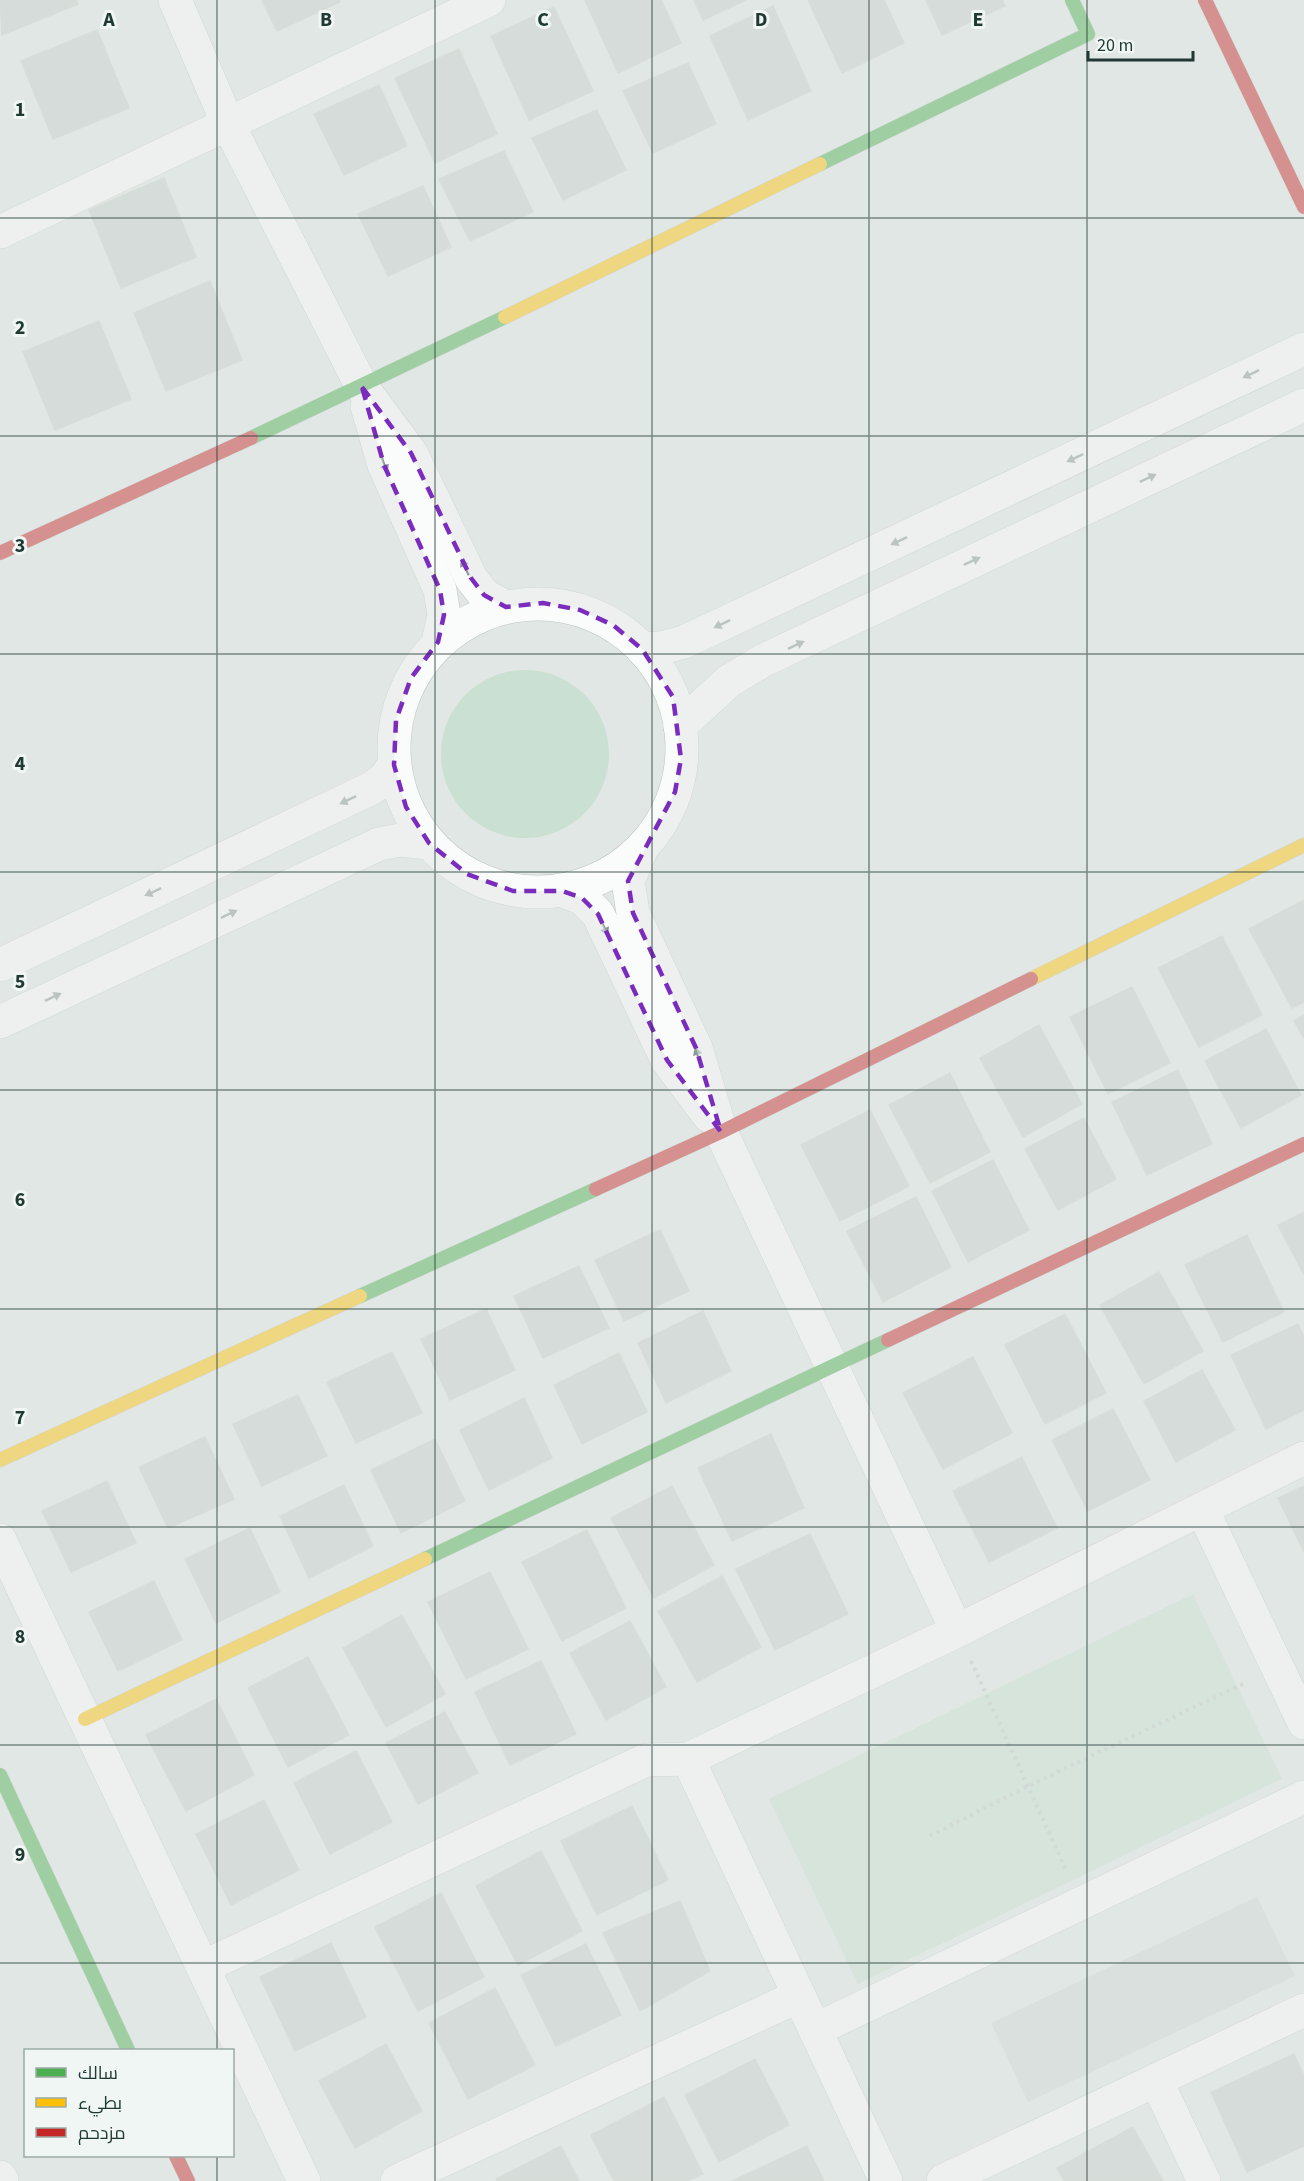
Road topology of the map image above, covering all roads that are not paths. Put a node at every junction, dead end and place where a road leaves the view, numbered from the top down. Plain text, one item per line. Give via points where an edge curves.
1 (175, 0) edge
2 (489, 0) edge
3 (1072, 0) edge
4 (1205, 0) edge
5 (228, 124) junction
6 (1304, 207) edge
7 (0, 232) edge
8 (1304, 349) edge
9 (362, 387) junction
10 (1304, 405) edge
11 (0, 553) edge
12 (506, 607) junction
13 (438, 642) junction
14 (642, 649) junction
15 (680, 726) junction
16 (394, 765) junction
17 (429, 843) junction
18 (1304, 845) edge
19 (642, 848) junction
20 (562, 891) junction
21 (0, 965) edge
22 (0, 1022) edge
23 (721, 1132) junction
24 (1304, 1144) edge
25 (833, 1368) junction
26 (1304, 1458) edge
27 (0, 1460) edge
28 (1202, 1509) junction
29 (0, 1540) edge
30 (957, 1631) junction
31 (85, 1719) junction
32 (1304, 1724) edge
33 (688, 1759) junction
34 (0, 1775) edge
35 (1304, 1797) edge
36 (203, 1967) junction
37 (799, 1996) junction
38 (1304, 2010) edge
39 (815, 2030) junction
40 (128, 2049) edge
41 (1156, 2080) junction
42 (176, 2157) edge
43 (188, 2181) edge
44 (304, 2181) edge
45 (397, 2181) edge
46 (886, 2181) edge
47 (943, 2181) edge
48 (1204, 2181) edge

1 - 5 street
2 - 5 street
3 - 9 street via 1088,34
4 - 6 street
5 - 7 street
5 - 9 street
8 -> 14 street via 694,637 661,648
9 - 11 street
12 -> 9 street via 484,595 471,578 411,453
9 -> 13 street via 384,465 440,590 444,615
15 -> 10 street via 729,681 755,664
12 - 13 street via 470,620
12 - 14 street via 543,603 580,610 613,625
13 - 16 street via 411,678 403,699 396,720
14 - 15 street via 673,698
15 - 19 street via 681,759 675,792 662,822
16 - 17 street via 406,807
16 -> 21 street via 384,779 363,793
17 - 20 street via 467,874 513,891
22 -> 17 street via 379,844 401,840
18 - 23 street
19 - 20 street via 605,877
23 -> 19 street via 696,1048 633,913 628,881
20 -> 23 street via 582,898 598,914 667,1060
23 - 25 street
23 - 27 street
24 - 25 street
25 - 30 street
25 - 31 street
26 - 28 street
28 - 30 street
28 - 32 street
29 - 31 street
30 - 33 street
31 - 36 street
33 - 36 street via 646,1761
33 - 37 street
34 - 40 street
35 - 39 street
36 - 44 street
37 - 39 street
37 - 45 street
38 - 41 street
39 - 46 street
41 - 47 street
41 - 48 street
42 - 43 street

